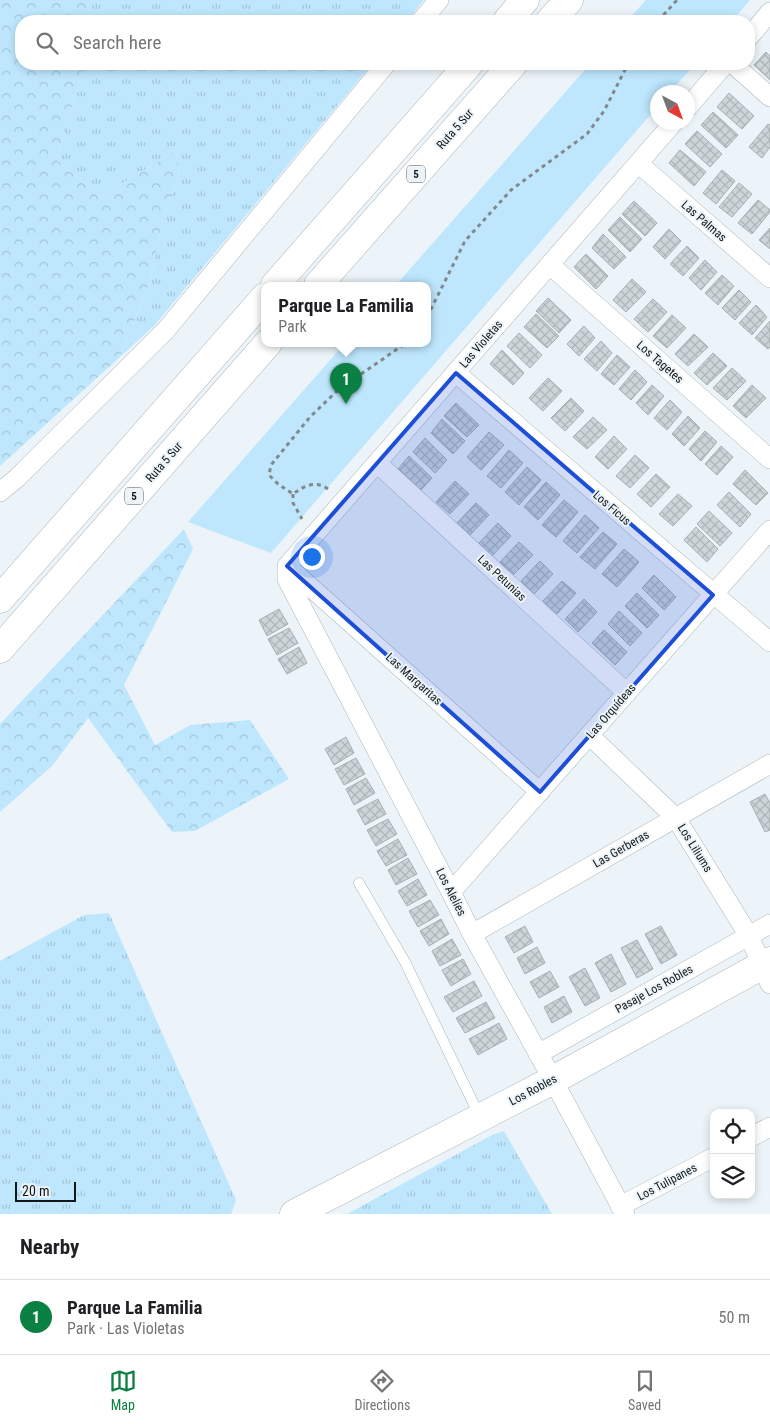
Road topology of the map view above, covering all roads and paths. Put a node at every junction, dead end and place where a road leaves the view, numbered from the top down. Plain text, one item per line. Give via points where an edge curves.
1 (439, 0) edge
2 (525, 0) edge
3 (568, 0) edge
4 (677, 0) edge
5 (770, 12) edge
6 (426, 15) edge
7 (512, 15) edge
8 (555, 15) edge
9 (663, 15) edge
10 (755, 30) edge
11 (381, 70) edge
12 (464, 70) edge
13 (508, 70) edge
14 (625, 70) edge
15 (720, 70) edge
16 (740, 70) edge
17 (770, 97) edge
18 (695, 99) edge
19 (667, 130) edge
20 (638, 163) junction
21 (550, 265) junction
22 (770, 278) edge
23 (278, 282) edge
24 (321, 282) edge
25 (261, 302) edge
26 (431, 310) edge
27 (264, 347) edge
28 (400, 347) edge
29 (456, 373) junction
30 (770, 459) edge
31 (377, 463) junction
32 (328, 489) dead end
33 (0, 492) edge
34 (293, 494) junction
35 (302, 519) dead end
36 (770, 530) edge
37 (287, 566) junction
38 (713, 595) junction
39 (0, 600) edge
40 (770, 642) edge
41 (0, 648) edge
42 (627, 693) junction
43 (589, 735) junction
44 (770, 764) edge
45 (540, 792) junction
46 (676, 818) junction
47 (359, 883) dead end
48 (452, 892) junction
49 (770, 924) edge
50 (472, 934) junction
51 (749, 936) junction
52 (767, 971) edge
53 (538, 1054) junction
54 (553, 1080) junction
55 (481, 1118) junction
56 (770, 1127) edge
57 (755, 1135) edge
58 (710, 1159) edge
59 (622, 1210) edge
60 (294, 1214) edge

1 - 6 street
2 - 7 main road
3 - 8 main road
4 - 9 path
5 - 10 street
11 - 33 street via 166,330
12 - 23 main road
13 - 24 main road, Ruta 5 Sur / 5
14 - 26 path via 604,111 587,134 512,190 465,240
15 - 18 street
16 - 17 street
19 - 20 street, Las Violetas
20 - 21 street, Las Violetas
20 - 22 street, Las Palmas
21 - 29 street, Las Violetas
21 - 30 street, Los Tagetes
25 - 39 main road
27 - 41 main road, Ruta 5 Sur / 5
28 - 34 path via 338,390 310,417 271,465 269,474
29 - 31 street, Las Violetas
29 - 38 street, Los Ficus
31 - 37 street, Las Violetas
31 - 42 street, Las Petunias
32 - 34 path via 310,484
34 - 35 path via 296,512
36 - 38 street, Las Orquídeas
37 - 45 street, Las Margaritas
37 - 48 street, Los Alelíes via 287,579
38 - 40 street, Los Ficus
38 - 42 street, Las Orquídeas
42 - 43 street, Las Orquídeas
43 - 45 street, Las Orquídeas
43 - 46 street, Los Liliums
44 - 46 street, Las Gerberas
45 - 48 street, Las Orquídeas
46 - 50 street, Las Gerberas
46 - 51 street, Los Liliums
47 - 55 lane via 405,962
48 - 50 street, Los Alelíes
49 - 51 street, Pasaje Los Robles
50 - 53 street, Los Alelíes
51 - 52 street, Los Liliums
51 - 53 street, Pasaje Los Robles
52 - 54 main road, Los Robles
53 - 54 street, Los Alelíes
54 - 55 main road, Los Robles
54 - 59 street, Los Alelíes
55 - 60 main road, Los Robles
56 - 57 street
58 - 59 street, Los Tulipanes

